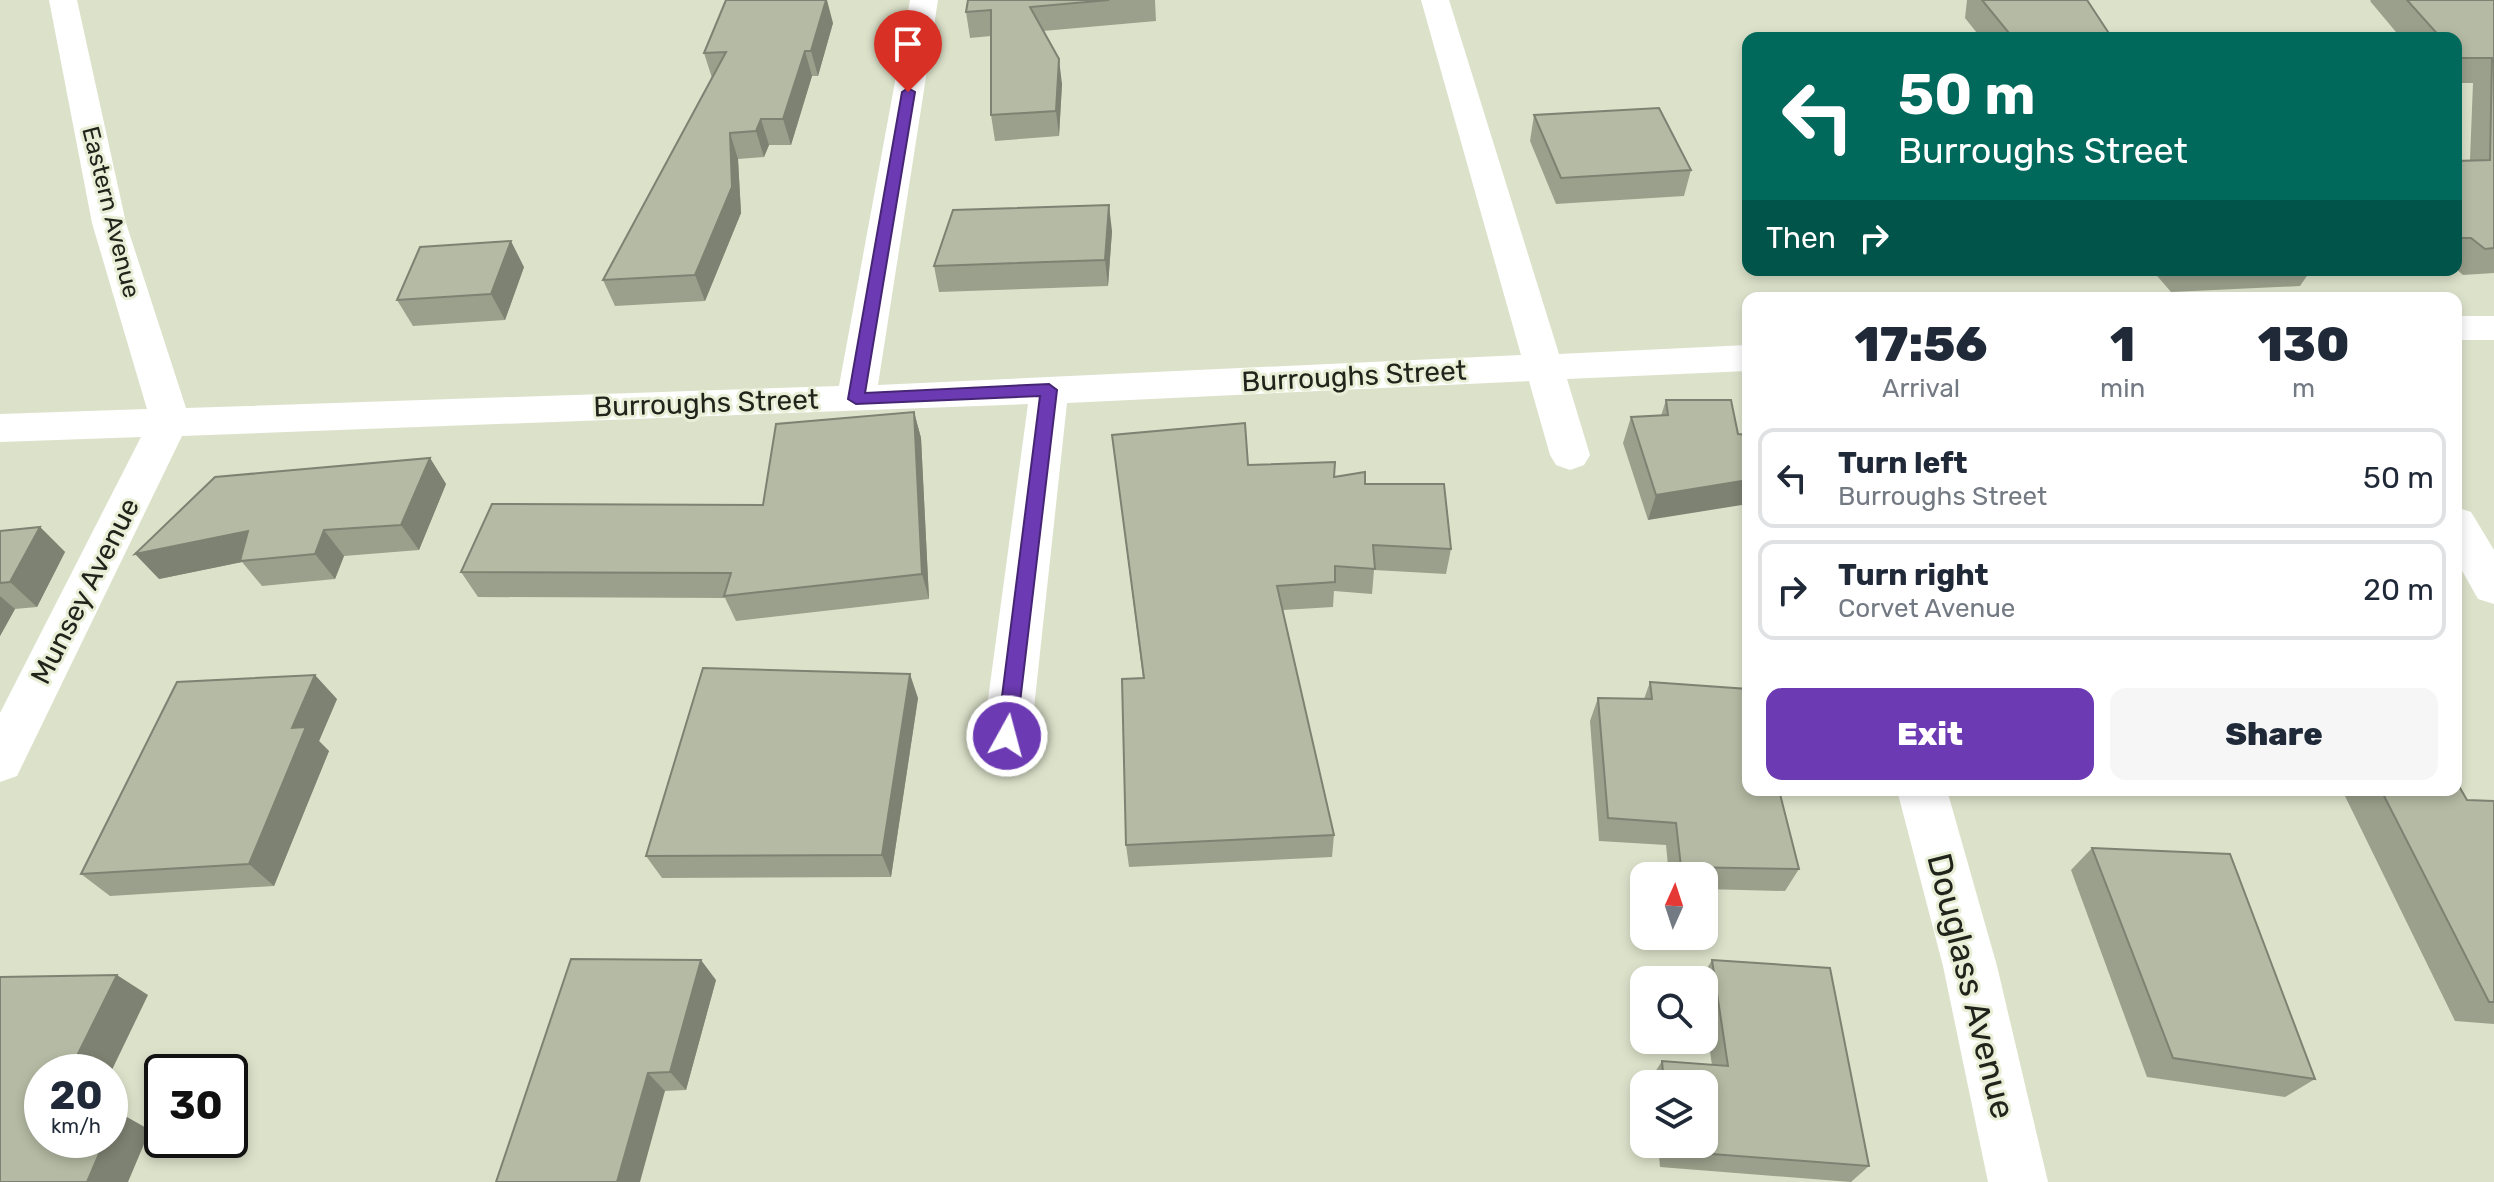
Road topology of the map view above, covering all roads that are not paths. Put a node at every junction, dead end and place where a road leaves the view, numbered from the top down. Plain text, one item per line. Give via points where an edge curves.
1 (63, 0) edge
2 (924, 0) edge
3 (1435, 0) edge
4 (2462, 328) edge
5 (2494, 328) edge
6 (1742, 358) edge
7 (1542, 367) junction
8 (1049, 390) junction
9 (856, 399) junction
10 (170, 420) junction
11 (0, 428) edge
12 (1570, 455) dead end
13 (2462, 533) edge
14 (2494, 587) edge
15 (1007, 736) dead end
16 (0, 761) edge
17 (1924, 796) edge
18 (2018, 1182) edge

1 - 10 street, Eastern Avenue via 109,223
2 - 9 street
3 - 7 street
4 - 5 street
6 - 7 street, Burroughs Street
7 - 8 street, Burroughs Street
7 - 12 street
8 - 9 street, Burroughs Street
8 - 15 street
9 - 10 street, Burroughs Street
10 - 11 street, Burroughs Street
10 - 16 street, Munsey Avenue
13 - 14 street
17 - 18 street, Douglass Avenue via 1970,966

